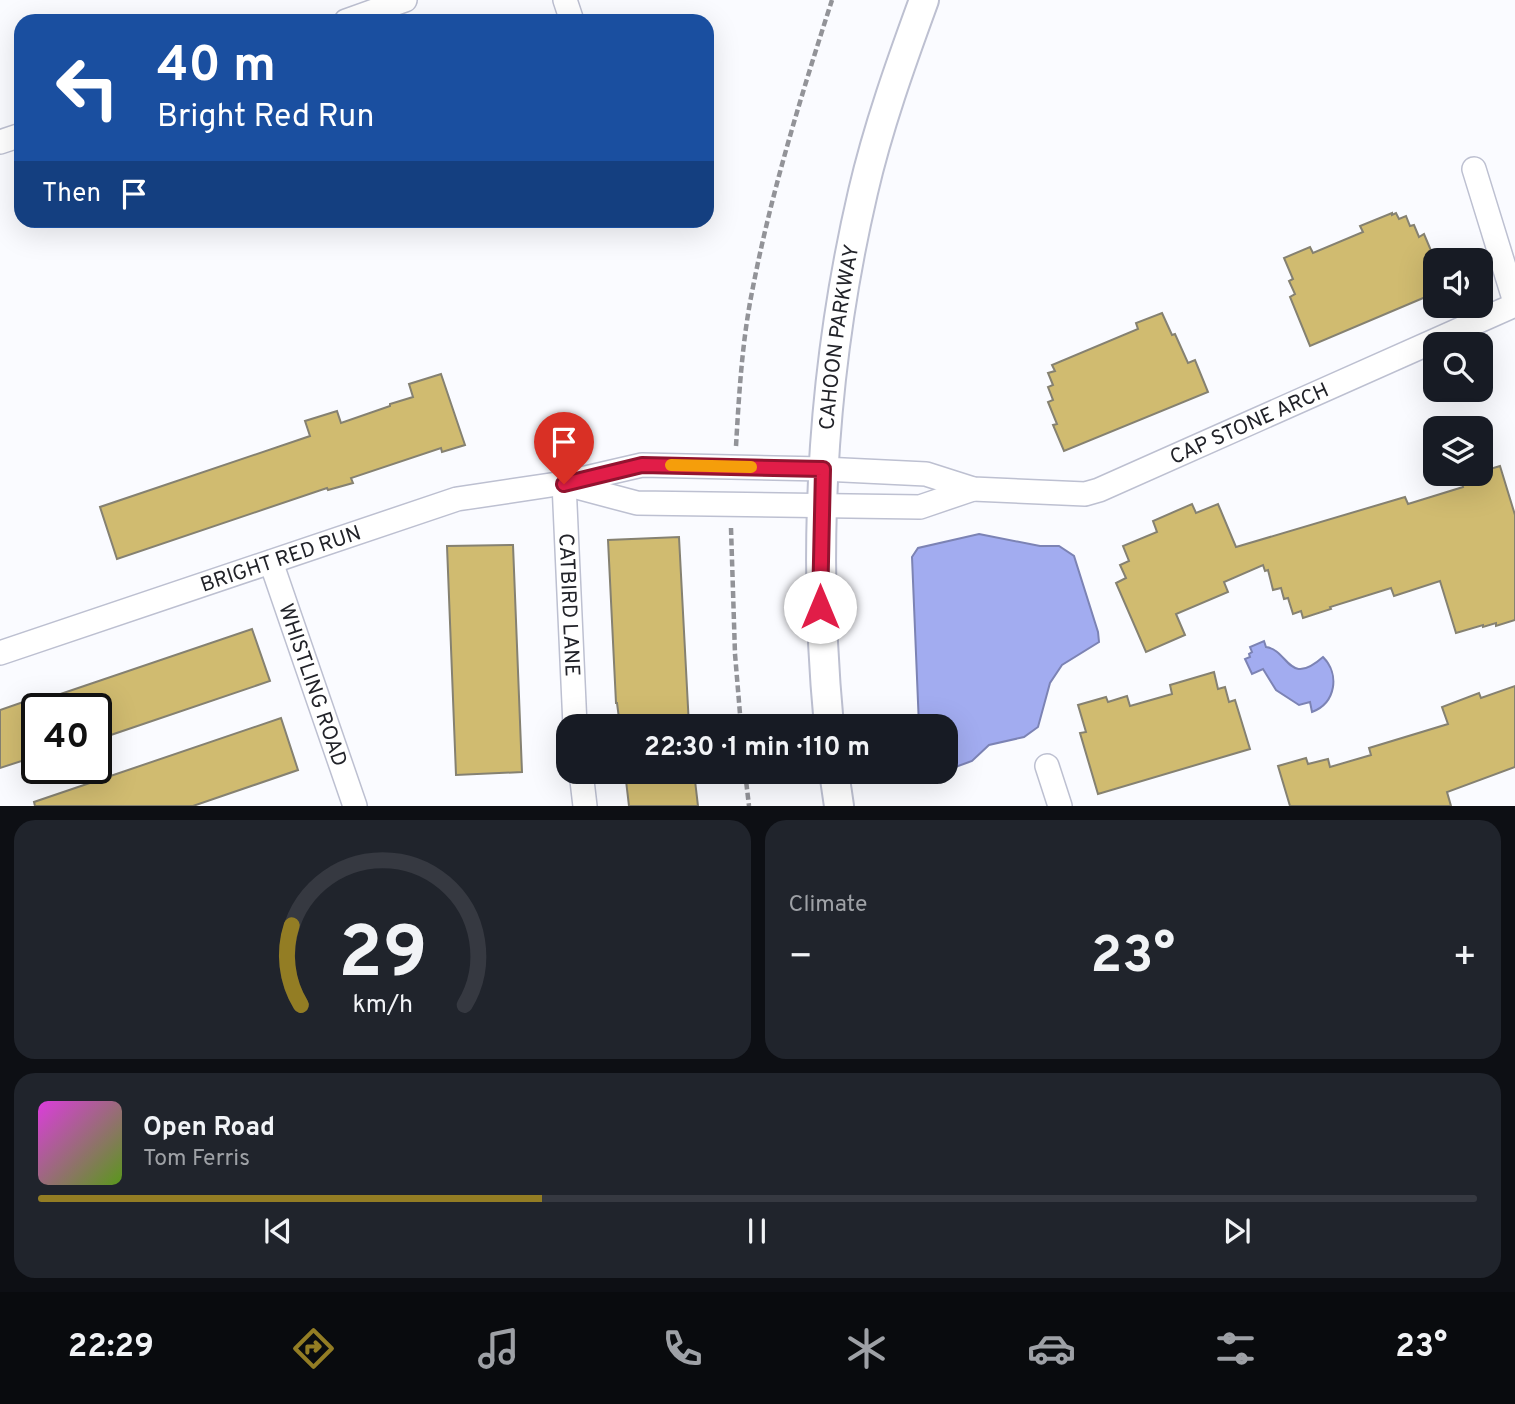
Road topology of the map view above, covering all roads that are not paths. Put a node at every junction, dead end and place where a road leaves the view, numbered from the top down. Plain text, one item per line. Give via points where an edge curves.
1 (405, 0) edge
2 (925, 0) edge
3 (365, 14) edge
4 (1474, 169) dead end
5 (1515, 304) edge
6 (823, 469) junction
7 (564, 484) junction
8 (974, 489) junction
9 (821, 505) junction
10 (271, 562) junction
11 (1, 651) edge
12 (574, 714) edge
13 (828, 714) edge
14 (1046, 765) dead end
15 (582, 784) edge
16 (836, 784) edge
17 (350, 804) edge
18 (585, 806) edge
19 (839, 806) edge
20 (1060, 806) edge

1 - 3 street
2 - 6 street, CAHOON PARKWAY via 863,191 834,352
4 - 5 street
5 - 8 street, CAP STONE ARCH via 1099,490 1071,494
6 - 7 street, BRIGHT RED RUN via 642,465
6 - 8 street, CAP STONE ARCH via 926,474
6 - 9 street, CAHOON PARKWAY
7 - 9 street, BRIGHT RED RUN via 637,503
7 - 10 street, BRIGHT RED RUN via 457,499
7 - 12 street, CATBIRD LANE
8 - 9 street, CAP STONE ARCH via 920,507
9 - 13 street, CAHOON PARKWAY via 820,607
10 - 11 street, BRIGHT RED RUN
10 - 17 street, WHISTLING ROAD
14 - 20 street
15 - 18 street
16 - 19 street

